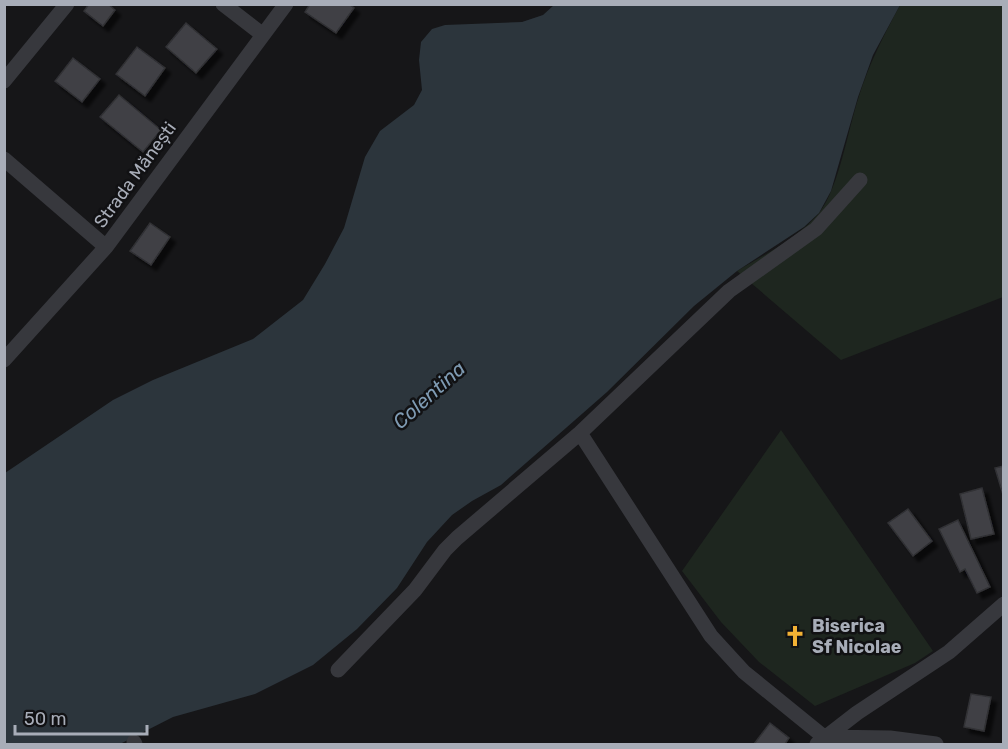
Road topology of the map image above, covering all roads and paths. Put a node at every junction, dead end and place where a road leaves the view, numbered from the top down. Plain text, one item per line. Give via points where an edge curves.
1 (67, 4) edge
2 (223, 4) edge
3 (286, 4) edge
4 (263, 35) junction
5 (4, 81) edge
6 (4, 159) edge
7 (860, 180) dead end
8 (106, 247) junction
9 (4, 360) edge
10 (580, 433) junction
11 (1004, 604) edge
12 (339, 670) dead end
13 (821, 741) edge
14 (936, 744) edge

1 - 5 street
2 - 4 street
3 - 4 street, Strada Mănești
4 - 8 street, Strada Mănești
6 - 8 street
7 - 10 street via 816,229 729,291
8 - 9 street, Strada Mănești
10 - 12 street via 445,550 415,590
10 - 13 street via 711,636 744,672
11 - 13 street via 949,652
13 - 14 street via 890,738

